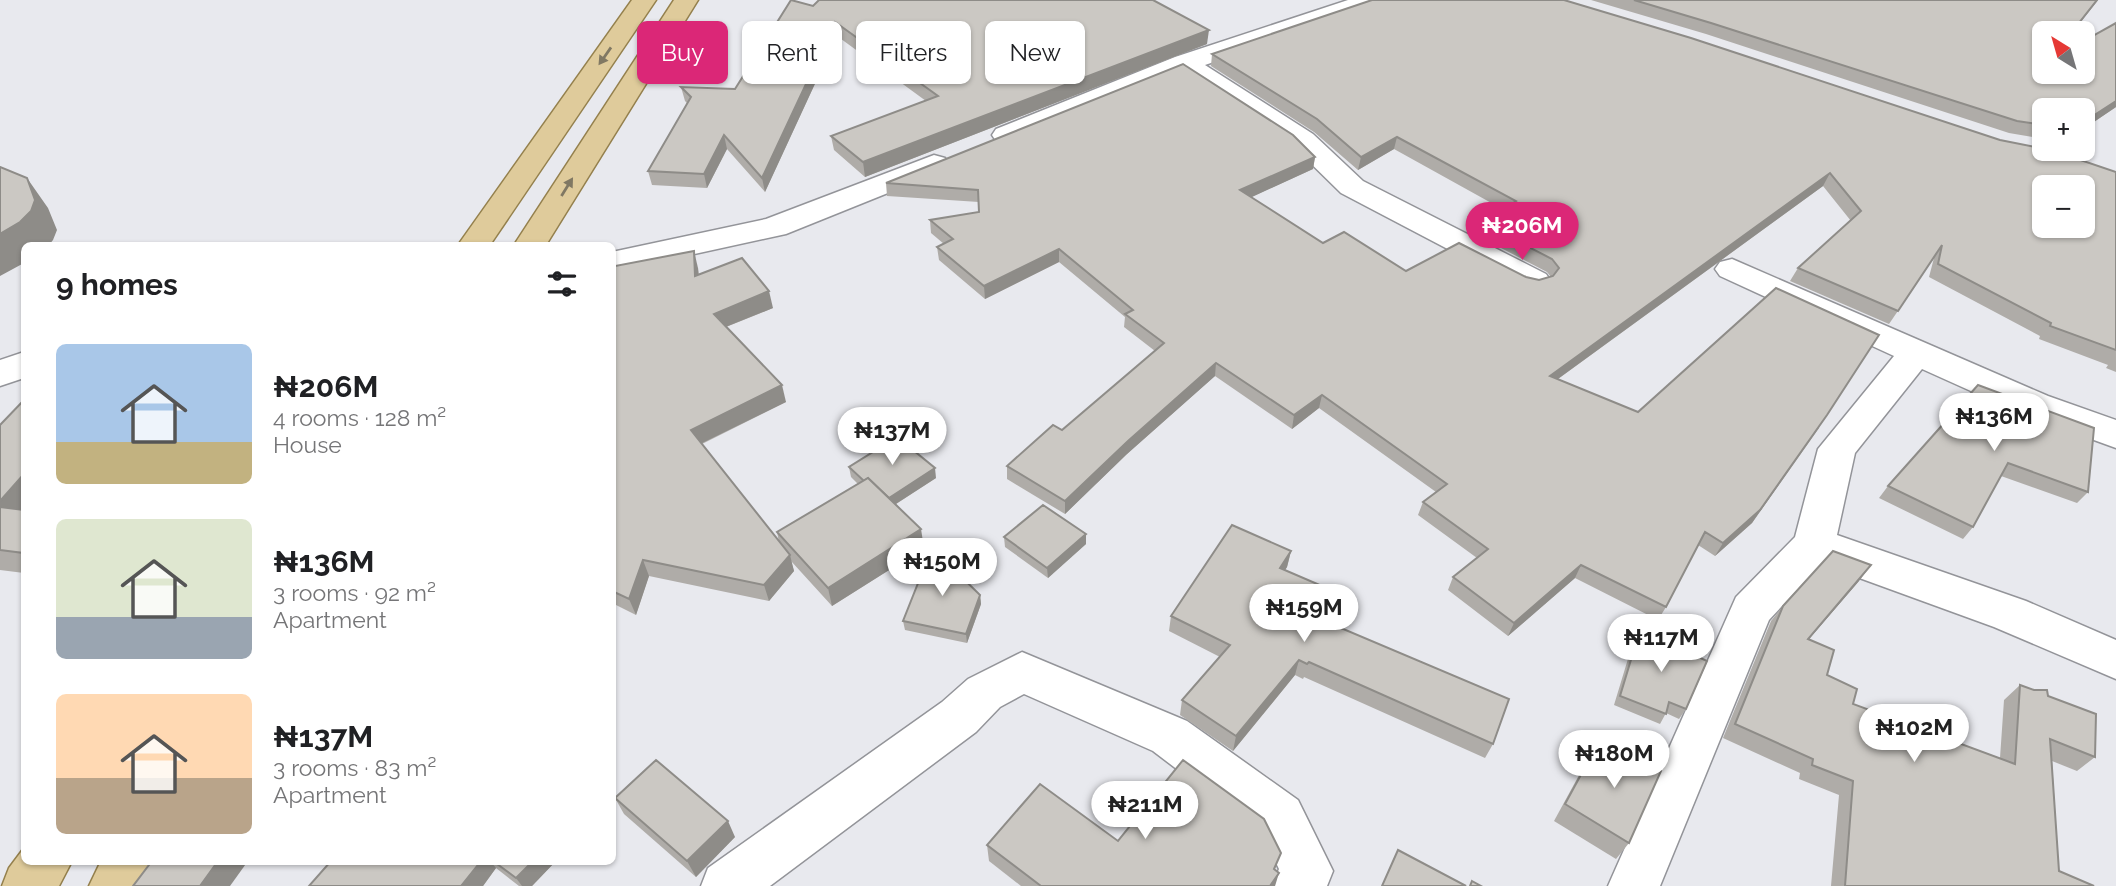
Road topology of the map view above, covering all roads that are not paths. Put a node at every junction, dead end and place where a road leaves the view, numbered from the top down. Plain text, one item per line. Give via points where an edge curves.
1 (644, 0) edge
2 (686, 0) edge
3 (1372, 0) edge
4 (1184, 63) junction
5 (476, 242) edge
6 (532, 242) edge
7 (616, 261) edge
8 (1731, 269) dead end
9 (1534, 281) edge
10 (1917, 351) junction
11 (21, 365) edge
12 (0, 374) edge
13 (2116, 434) edge
14 (1814, 544) junction
15 (2116, 660) edge
16 (43, 865) edge
17 (128, 865) edge
18 (28, 886) edge
19 (115, 886) edge
20 (727, 886) edge
21 (1298, 886) edge
22 (1634, 886) edge

1 -> 5 main road
6 -> 2 main road
3 - 4 street
4 - 7 street via 775,227
4 - 9 street via 1303,140 1352,187
8 - 10 street
10 - 13 street via 2035,405
10 - 14 street via 1837,449
11 - 12 street
14 - 15 street via 2010,614
14 - 22 street via 1751,610
16 - 18 main road
17 - 19 main road
20 - 21 street via 959,717 984,693 1022,672 1170,736 1280,817 1307,871

